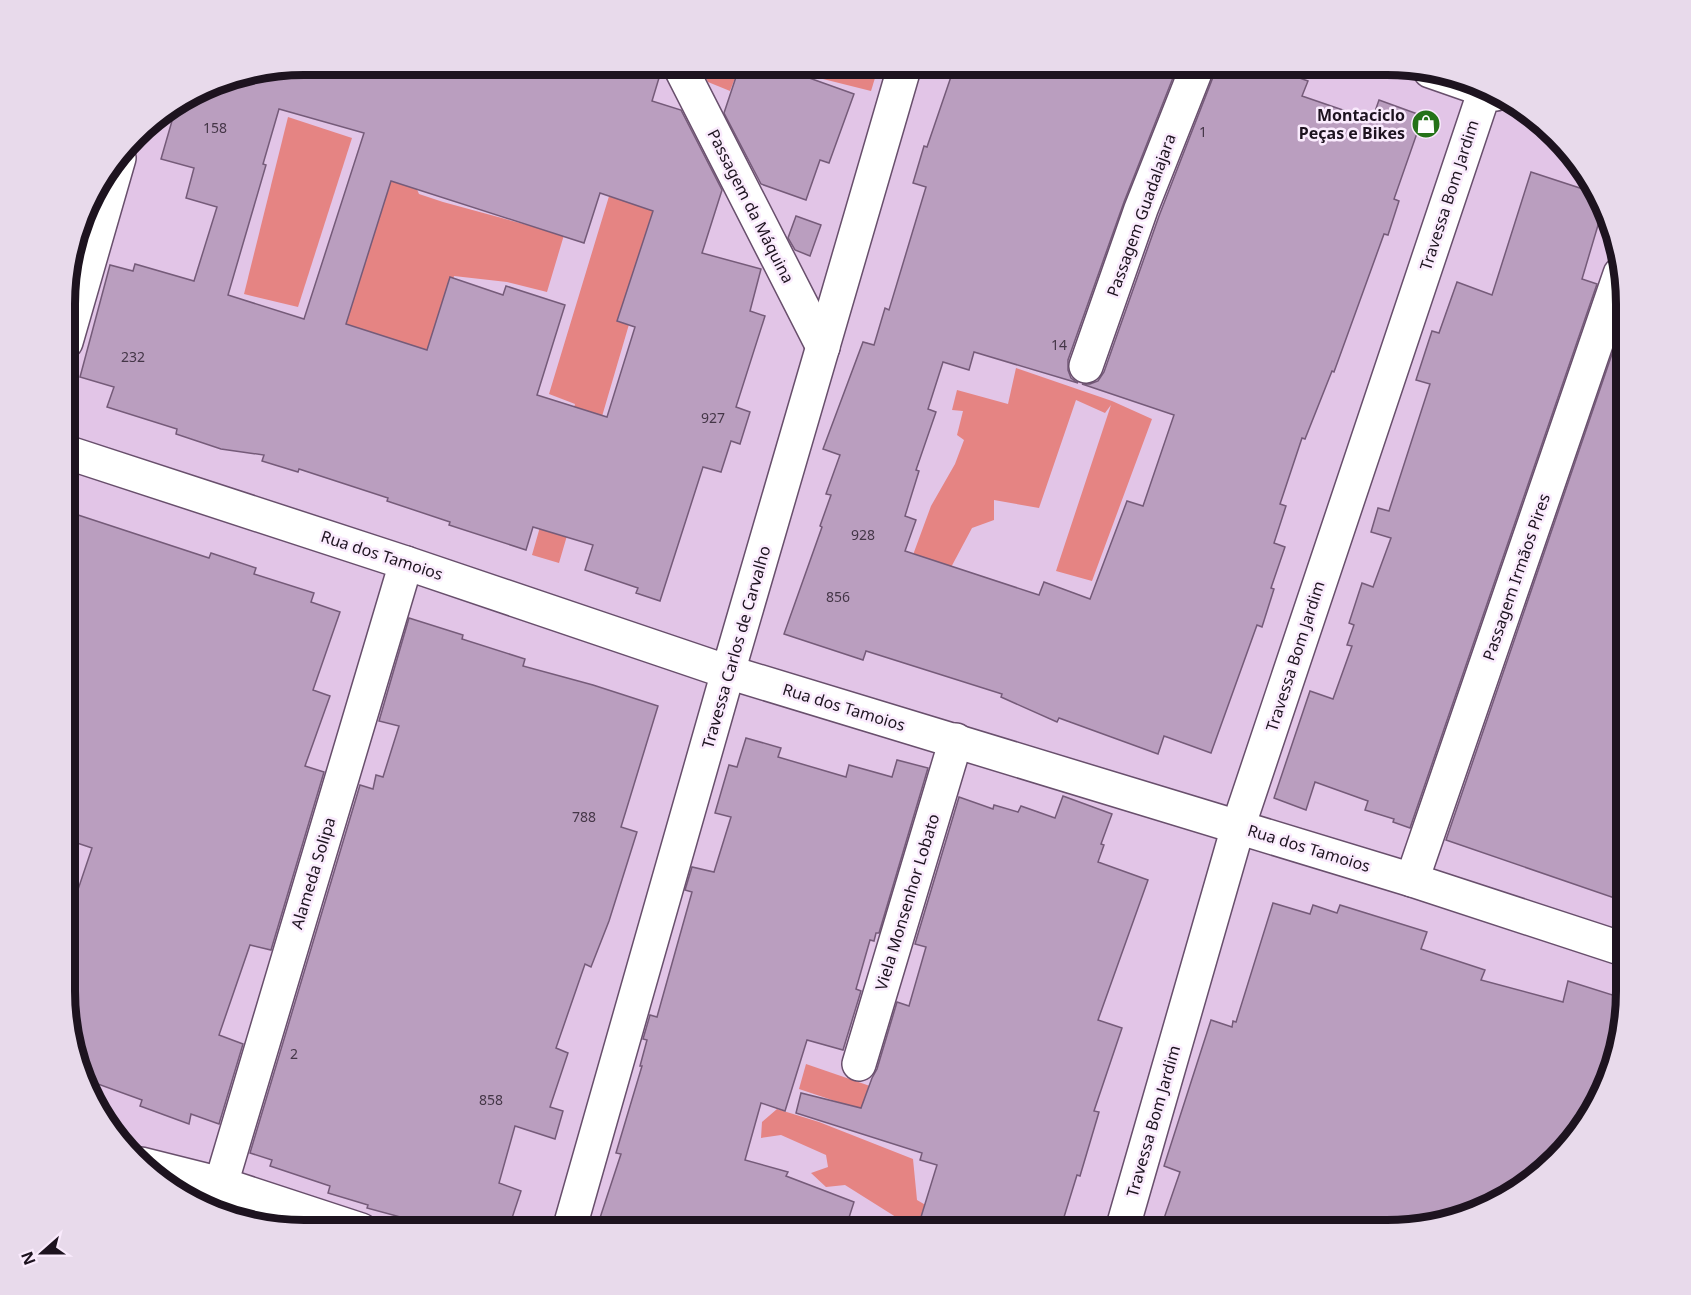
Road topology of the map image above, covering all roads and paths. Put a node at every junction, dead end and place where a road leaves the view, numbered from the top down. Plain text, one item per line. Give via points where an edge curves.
1 (684, 75) edge
2 (902, 75) edge
3 (1194, 75) edge
4 (1486, 98) edge
5 (111, 181) edge
6 (1616, 287) edge
7 (75, 310) edge
8 (823, 347) junction
9 (1086, 366) dead end
10 (75, 455) edge
11 (406, 563) junction
12 (728, 672) junction
13 (956, 740) junction
14 (1238, 827) junction
15 (1412, 880) junction
16 (1616, 947) edge
17 (859, 1064) dead end
18 (160, 1169) edge
19 (221, 1184) junction
20 (331, 1220) edge
21 (572, 1220) edge
22 (1125, 1220) edge

1 - 8 street, Passagem da Máquina
2 - 8 street, Travessa Carlos de Carvalho
3 - 9 street, Passagem Guadalajara via 1141,209
4 - 14 street, Travessa Bom Jardim
5 - 7 street
6 - 15 street, Passagem Irmãos Pires
8 - 12 street, Travessa Carlos de Carvalho
10 - 11 street, Rua dos Tamoios
11 - 12 street, Rua dos Tamoios
11 - 19 street, Alameda Solipa
12 - 13 street, Rua dos Tamoios
12 - 21 street, Travessa Carlos de Carvalho
13 - 14 street, Rua dos Tamoios
13 - 17 street, Viela Monsenhor Lobato
14 - 15 street, Rua dos Tamoios
14 - 22 street, Travessa Bom Jardim
15 - 16 street, Rua dos Tamoios
18 - 19 street
19 - 20 street

